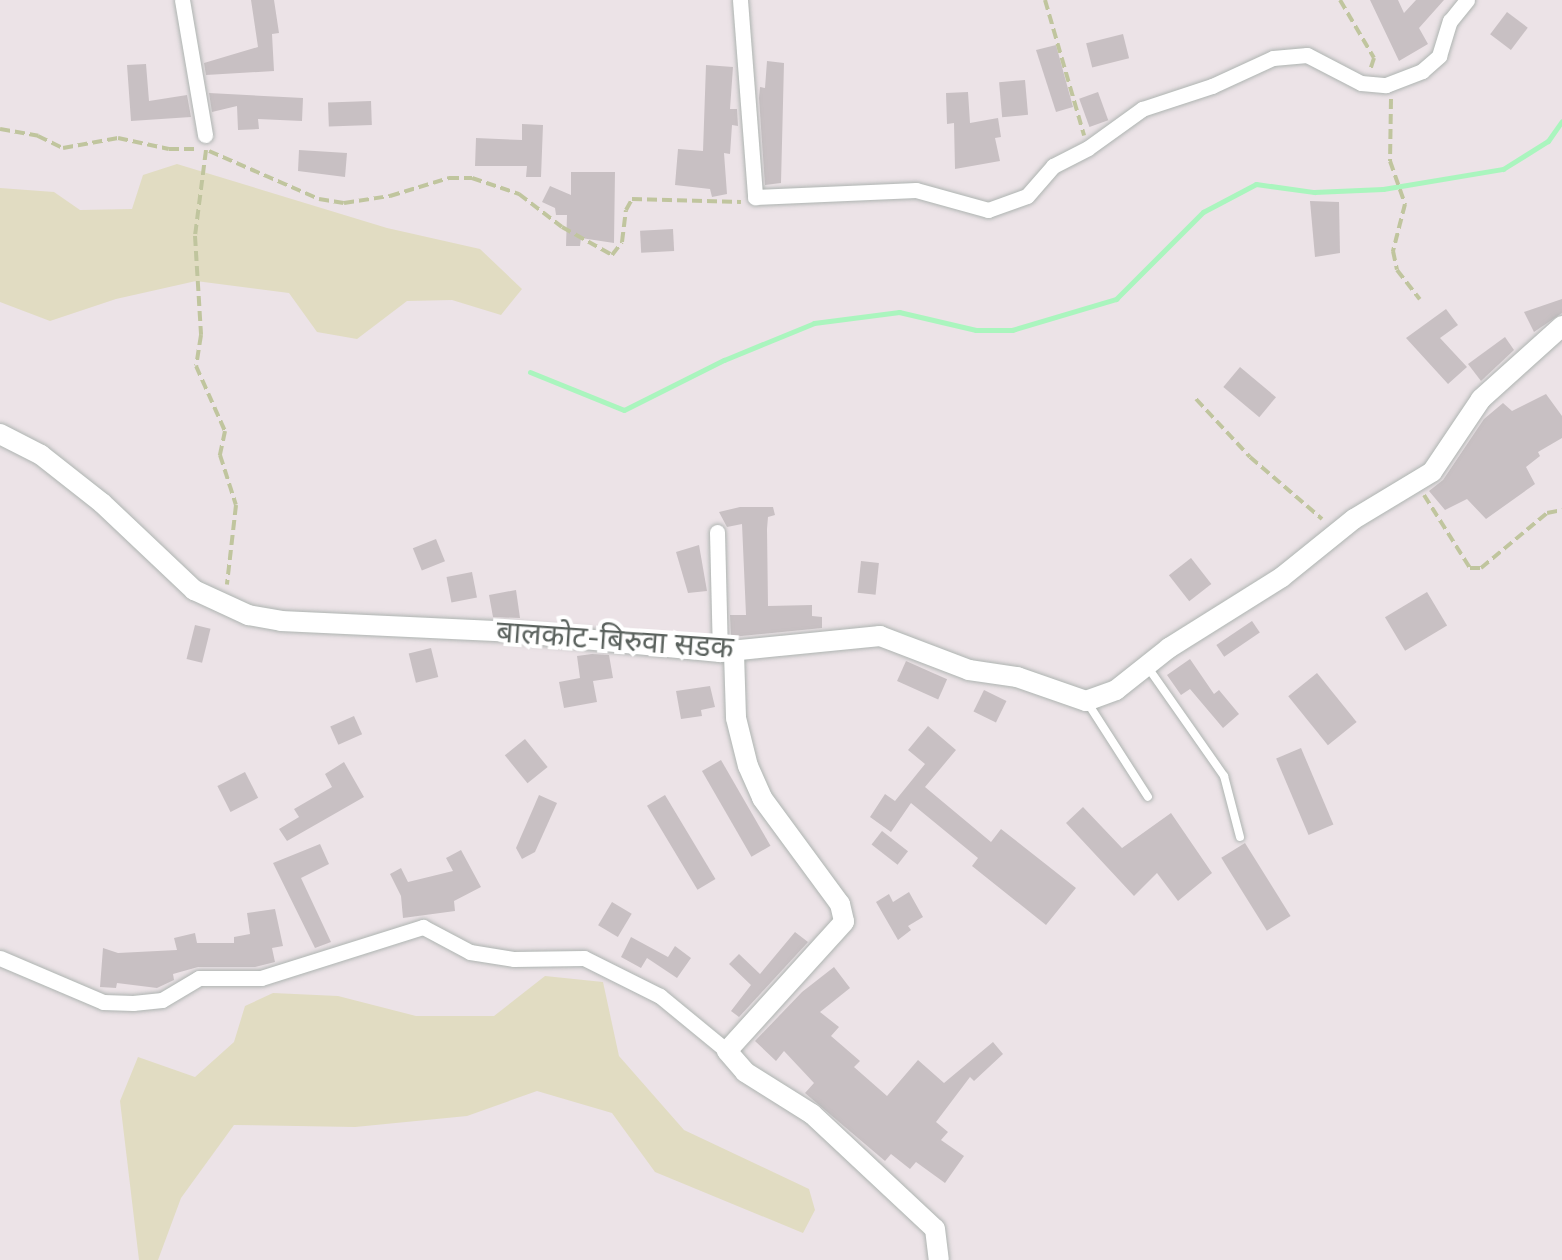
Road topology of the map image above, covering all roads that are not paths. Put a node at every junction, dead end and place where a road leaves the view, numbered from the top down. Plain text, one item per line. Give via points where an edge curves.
1 (182, 0) edge
2 (740, 0) edge
3 (1466, 0) edge
4 (205, 143) road end
5 (1562, 326) edge
6 (0, 434) edge
7 (717, 532) dead end
8 (727, 652) junction
9 (1146, 666) junction
10 (1086, 701) junction
11 (1148, 797) dead end
12 (1240, 837) dead end
13 (0, 958) edge
14 (728, 1052) junction
15 (939, 1260) edge

1 - 4 street
2 - 3 street via 755,197 916,190 988,210 1028,196 1053,166 1142,108 1272,58 1307,55 1361,83 1386,85 1422,70 1439,56
5 - 9 main road via 1481,399 1445,457 1416,482
6 - 8 main road, बालकोट-बिरुवा सडक via 41,455 102,503 168,569 248,614
7 - 8 street
8 - 10 main road, बालकोट-बिरुवा सडक via 880,636 968,670 1017,677
8 - 14 main road via 748,766 762,798 840,904 844,922
9 - 10 main road via 1116,690
9 - 12 lane via 1224,776
10 - 11 lane
13 - 14 street via 103,1002 133,1003 162,1000 199,978 261,978 423,927 470,952 584,958 660,996
14 - 15 main road via 744,1072 812,1114 935,1228

